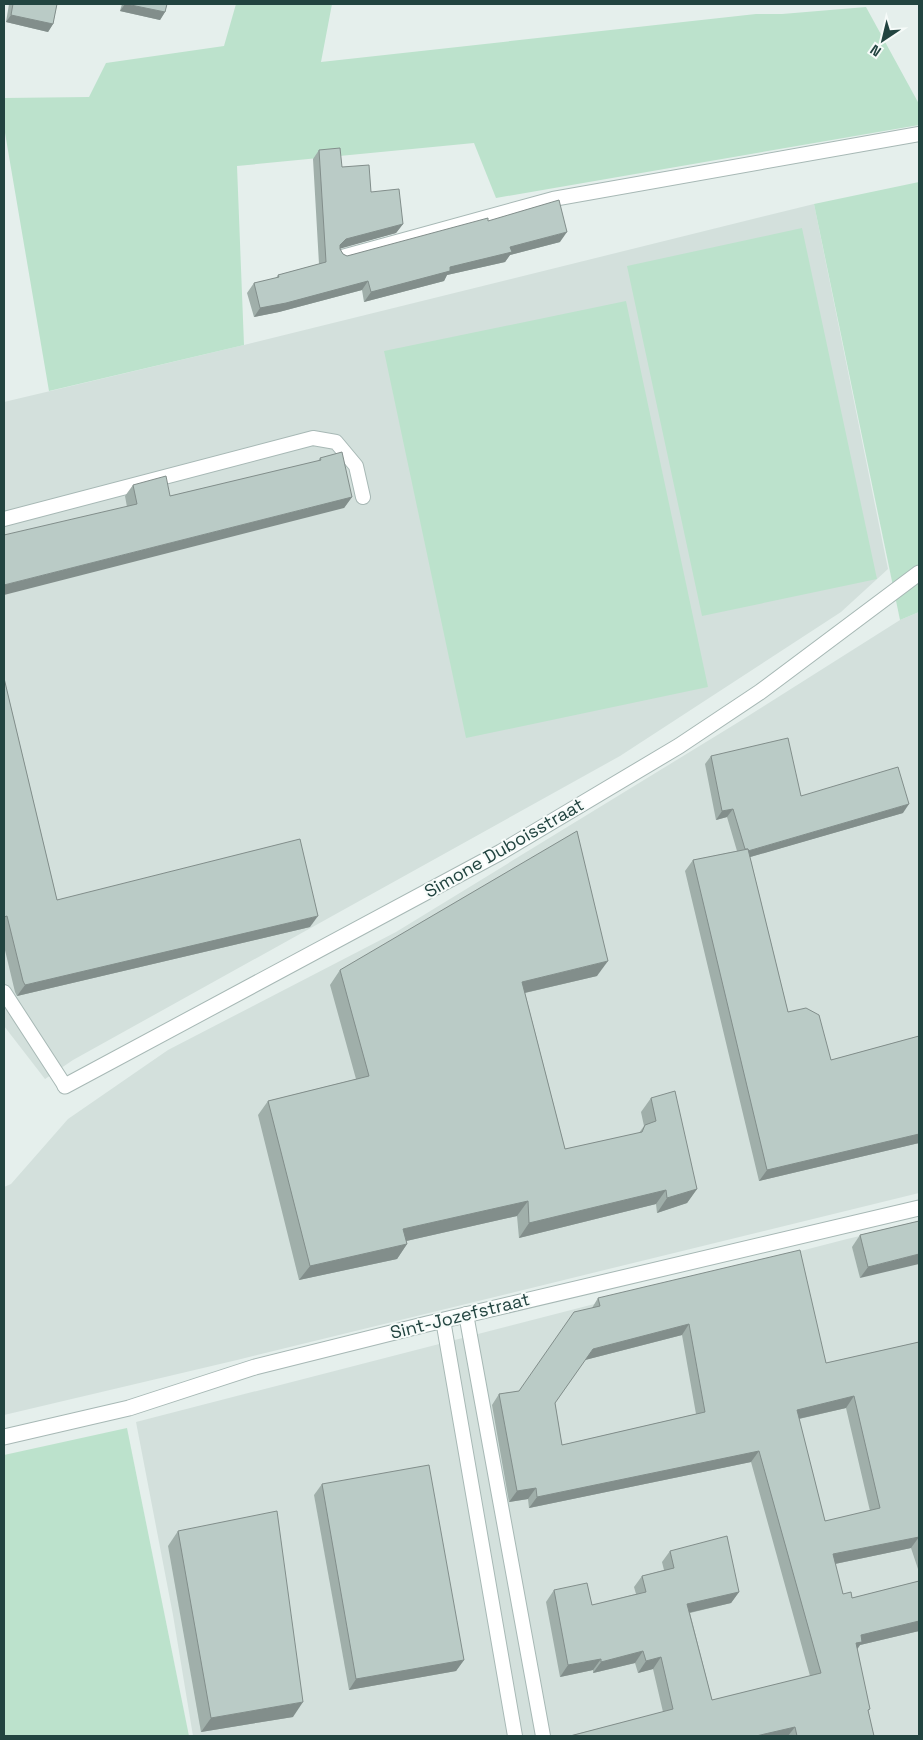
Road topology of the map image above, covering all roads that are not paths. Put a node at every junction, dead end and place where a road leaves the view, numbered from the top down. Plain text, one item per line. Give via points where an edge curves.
1 (919, 134) edge
2 (342, 257) edge
3 (363, 497) dead end
4 (4, 519) edge
5 (919, 573) edge
6 (4, 992) edge
7 (65, 1086) joint
8 (919, 1208) edge
9 (466, 1314) junction
10 (443, 1320) junction
11 (4, 1437) edge
12 (515, 1736) edge
13 (543, 1736) edge

1 - 2 lane via 553,199
3 - 4 lane via 356,466 336,442 313,438
5 - 7 street, Simone Duboisstraat via 760,692 679,746 501,852
6 - 7 lane
8 - 9 street, Sint-Jozefstraat
9 - 10 street, Sint-Jozefstraat
9 - 13 lane
10 - 11 street, Sint-Jozefstraat via 255,1367 129,1408
10 - 12 lane

